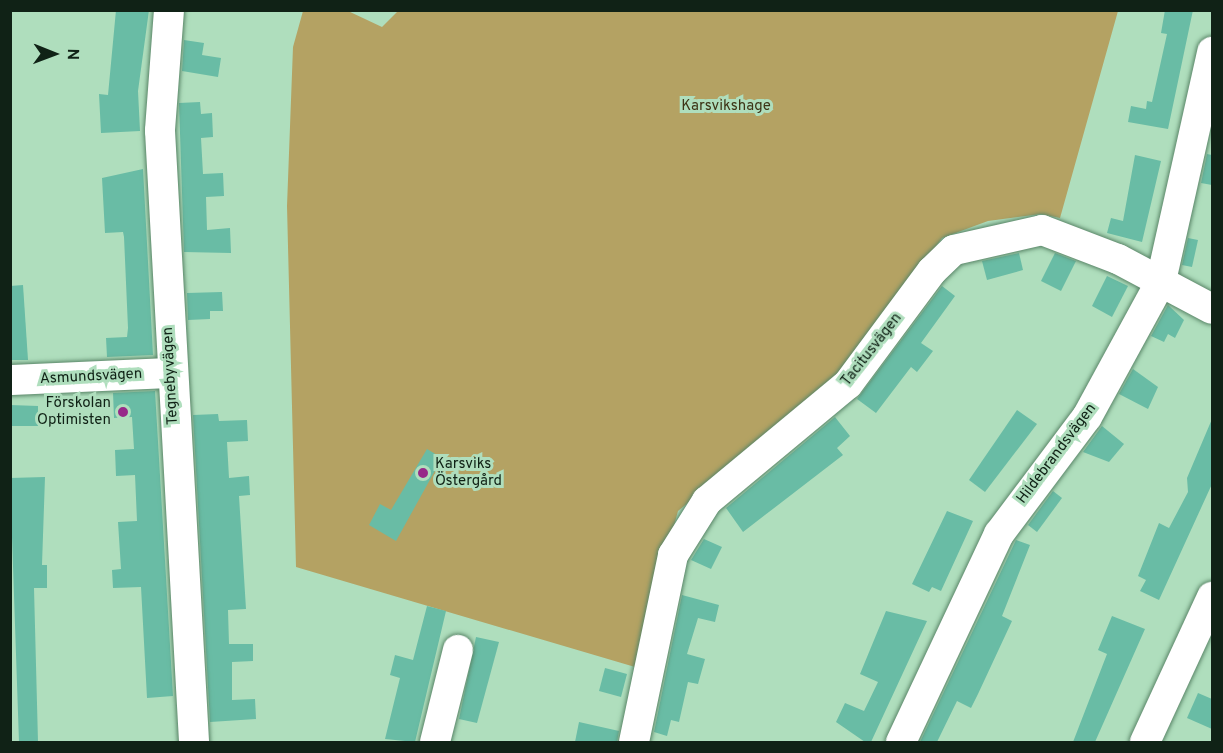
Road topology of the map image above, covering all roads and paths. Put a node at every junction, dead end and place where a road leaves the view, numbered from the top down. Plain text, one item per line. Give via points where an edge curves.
1 (169, 10) edge
2 (1212, 52) edge
3 (1161, 281) junction
4 (1212, 309) edge
5 (171, 373) junction
6 (10, 380) edge
7 (1212, 597) edge
8 (458, 650) dead end
9 (194, 742) edge
10 (435, 742) edge
11 (634, 742) edge
12 (901, 742) edge
13 (1145, 742) edge

1 - 5 street, Tegnebyvägen via 160,131
2 - 3 street, Hildebrandsvägen
3 - 4 street, Tacitusvägen
3 - 11 street, Tacitusvägen via 1042,230 954,250 932,271 848,384 707,501 672,555
3 - 12 street, Hildebrandsvägen via 1087,417 999,534
5 - 6 street, Asmundsvägen
5 - 9 street, Tegnebyvägen
7 - 13 street
8 - 10 street

